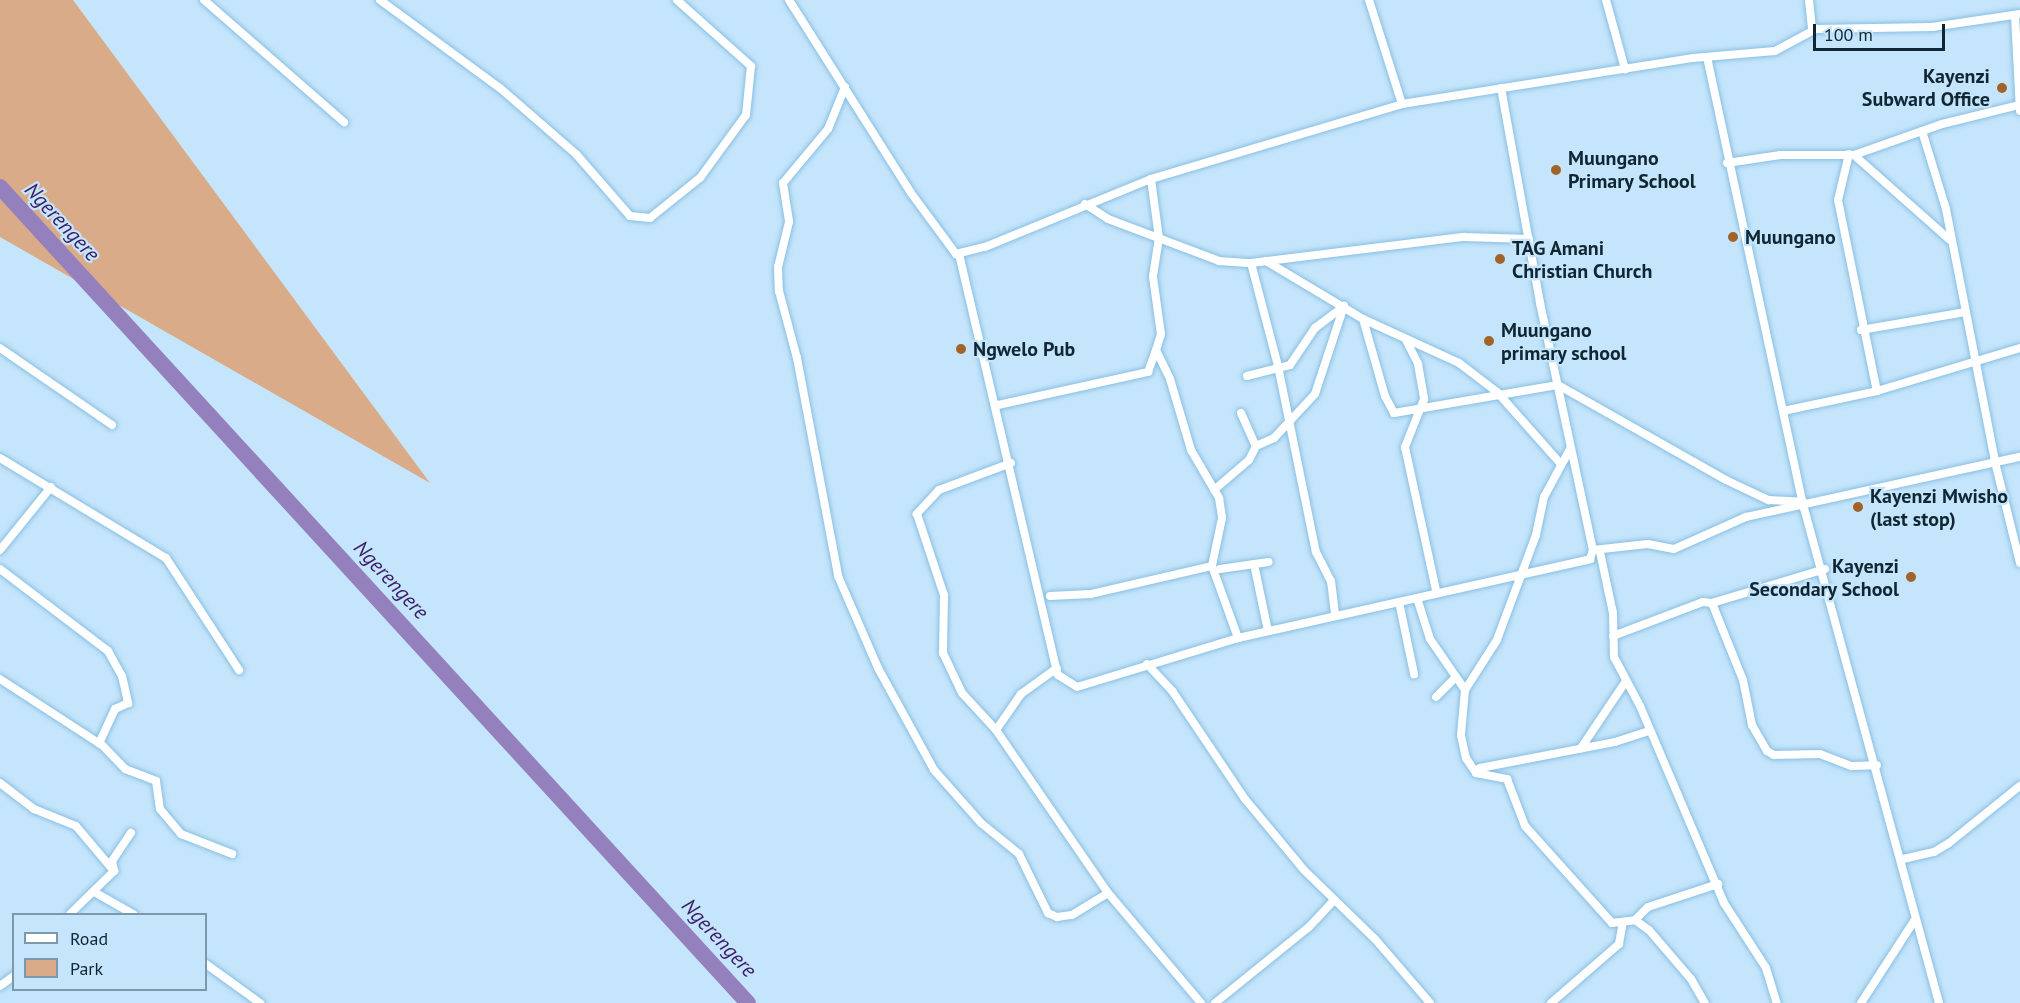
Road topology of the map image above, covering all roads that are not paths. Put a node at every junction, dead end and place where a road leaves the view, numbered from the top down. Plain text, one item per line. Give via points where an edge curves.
1 (204, 0) edge
2 (380, 0) edge
3 (677, 0) edge
4 (789, 0) edge
5 (1370, 0) edge
6 (1606, 0) edge
7 (1809, 0) edge
8 (2017, 15) edge
9 (1812, 30) junction
10 (1707, 57) junction
11 (1625, 69) junction
12 (845, 87) junction
13 (1501, 88) junction
14 (1402, 104) junction
15 (2019, 108) edge
16 (344, 122) dead end
17 (1922, 131) junction
18 (1852, 154) junction
19 (1727, 163) junction
20 (1151, 180) junction
21 (1085, 204) junction
22 (1159, 238) junction
23 (1528, 239) junction
24 (1949, 239) junction
25 (959, 254) junction
26 (1266, 260) junction
27 (1251, 263) junction
28 (1344, 306) junction
29 (1965, 312) junction
30 (1363, 319) junction
31 (1861, 330) junction
32 (1405, 339) junction
33 (0, 348) edge
34 (2020, 348) edge
35 (1156, 350) junction
36 (1975, 359) junction
37 (1279, 369) junction
38 (1247, 376) dead end
39 (1558, 385) junction
40 (1877, 391) junction
41 (1497, 392) junction
42 (998, 405) junction
43 (1423, 410) junction
44 (1783, 411) junction
45 (1241, 413) dead end
46 (1289, 418) junction
47 (112, 425) dead end
48 (1256, 446) junction
49 (1570, 449) junction
50 (0, 458) edge
51 (2020, 458) edge
52 (1995, 462) junction
53 (1011, 463) junction
54 (1560, 463) junction
55 (51, 488) junction
56 (1214, 490) junction
57 (1804, 505) junction
58 (0, 550) edge
59 (1596, 551) junction
60 (1268, 562) dead end
61 (2020, 563) edge
62 (1254, 564) junction
63 (1216, 568) junction
64 (0, 569) edge
65 (1825, 569) junction
66 (1520, 574) junction
67 (1436, 590) junction
68 (1050, 596) dead end
69 (1417, 598) junction
70 (1399, 602) junction
71 (1712, 603) junction
72 (1335, 616) junction
73 (1268, 631) junction
74 (1613, 636) junction
75 (1238, 638) junction
76 (1147, 664) junction
77 (1057, 668) junction
78 (239, 670) dead end
79 (1414, 674) dead end
80 (1455, 678) junction
81 (0, 679) edge
82 (1626, 681) junction
83 (1465, 690) junction
84 (1436, 697) dead end
85 (996, 730) junction
86 (1647, 731) junction
87 (99, 744) junction
88 (1581, 748) junction
89 (1876, 765) junction
90 (1473, 770) junction
91 (0, 783) edge
92 (2020, 786) edge
93 (131, 832) dead end
94 (232, 854) dead end
95 (1903, 859) junction
96 (114, 871) junction
97 (1718, 884) junction
98 (96, 893) junction
99 (1108, 893) junction
100 (1334, 900) junction
101 (72, 913) edge
102 (131, 913) edge
103 (1635, 920) junction
104 (1914, 921) junction
105 (1623, 922) junction
106 (207, 965) edge
107 (1773, 988) junction
108 (260, 1003) edge
109 (1201, 1003) edge
110 (1215, 1003) edge
111 (1430, 1003) edge
112 (1551, 1003) edge
113 (1705, 1003) edge
114 (1768, 1003) edge
115 (1778, 1003) edge
116 (1861, 1003) edge
117 (1939, 1003) edge

1 - 16 street
2 - 3 street via 500,88 568,146 630,216 650,218 700,178 746,115 751,66
4 - 12 street
5 - 14 street
6 - 11 street
7 - 9 street
8 - 9 street via 1932,27
8 - 15 street
9 - 10 street via 1783,50
10 - 11 street
10 - 19 street
11 - 13 street
12 - 25 street via 932,225 950,250
12 - 99 street via 828,129 783,183 789,222 778,267 779,291 797,358 838,576 878,668 933,770 981,823 1019,854 1048,913 1058,917 1072,915
13 - 14 street
13 - 23 street
14 - 20 street
15 - 17 street
17 - 18 street
17 - 24 street via 1946,209
18 - 19 street via 1780,155
18 - 24 street
18 - 31 street via 1838,200
19 - 44 street
20 - 21 street
20 - 22 street
21 - 22 street via 1108,219
21 - 25 street
22 - 27 street via 1219,261
22 - 35 street via 1153,278 1161,334
23 - 26 street via 1395,242
23 - 39 street
24 - 29 street
25 - 42 street
26 - 27 street
26 - 28 street
27 - 37 street
28 - 30 street
28 - 37 street via 1315,328 1290,365
28 - 46 street via 1315,394
29 - 31 street
29 - 36 street
30 - 32 street
30 - 43 street via 1384,396 1394,413
31 - 40 street
32 - 41 street via 1459,363
32 - 43 street via 1418,364
33 - 47 street
34 - 36 street
35 - 42 street via 1148,372
35 - 56 street via 1170,379 1191,450
36 - 40 street
36 - 52 street
37 - 38 street
37 - 46 street
39 - 41 street
39 - 49 street
39 - 57 street via 1726,480 1768,500
40 - 44 street
41 - 43 street
41 - 54 street
42 - 53 street
43 - 67 street via 1406,437 1405,447
44 - 57 street
45 - 48 street
46 - 48 street via 1274,438
46 - 72 street via 1316,552 1331,581
48 - 56 street via 1249,460
49 - 54 street
49 - 59 street
50 - 55 street via 29,479
51 - 52 street
52 - 57 street
52 - 61 street
53 - 77 street
53 - 85 street via 939,490 917,514 944,595 943,652 962,693
54 - 66 street via 1544,497
55 - 58 street
55 - 78 street via 166,558
56 - 63 street via 1222,518
57 - 59 street via 1746,517 1674,549 1648,544
57 - 65 street
59 - 66 street via 1590,559
59 - 74 street via 1613,613
60 - 62 street
62 - 63 street
62 - 73 street
63 - 68 street via 1091,594
63 - 75 street
64 - 87 street via 108,651 122,676 128,703 115,709
65 - 71 street
65 - 89 street
66 - 67 street
66 - 83 street via 1497,640
67 - 69 street
69 - 70 street
69 - 80 street via 1431,639
70 - 72 street
70 - 79 street
71 - 74 street via 1703,602
71 - 89 street via 1743,680 1752,725 1767,751 1773,755 1820,754 1852,766
72 - 73 street
73 - 75 street
74 - 82 street via 1614,657
75 - 76 street
76 - 77 street via 1086,687 1065,684
76 - 100 street via 1173,692 1210,754 1245,799
77 - 85 street via 1021,694
80 - 83 street
80 - 84 street
81 - 87 street
82 - 86 street
82 - 88 street
83 - 90 street via 1461,735
85 - 99 street
86 - 88 street
86 - 97 street
87 - 94 street via 125,769 156,781 160,809 181,834
88 - 90 street
89 - 95 street
90 - 105 street via 1507,778 1525,826 1612,922
91 - 96 street via 34,809 75,826
92 - 95 street via 1942,848
93 - 96 street via 112,861
95 - 104 street
96 - 98 street
97 - 103 street via 1648,907
97 - 107 street via 1724,903 1757,951
98 - 101 street
98 - 102 street
99 - 109 street
100 - 110 street via 1309,927
100 - 111 street
103 - 105 street
103 - 113 street via 1691,979
104 - 116 street
104 - 117 street
105 - 112 street via 1618,944
106 - 108 street
107 - 114 street
107 - 115 street

